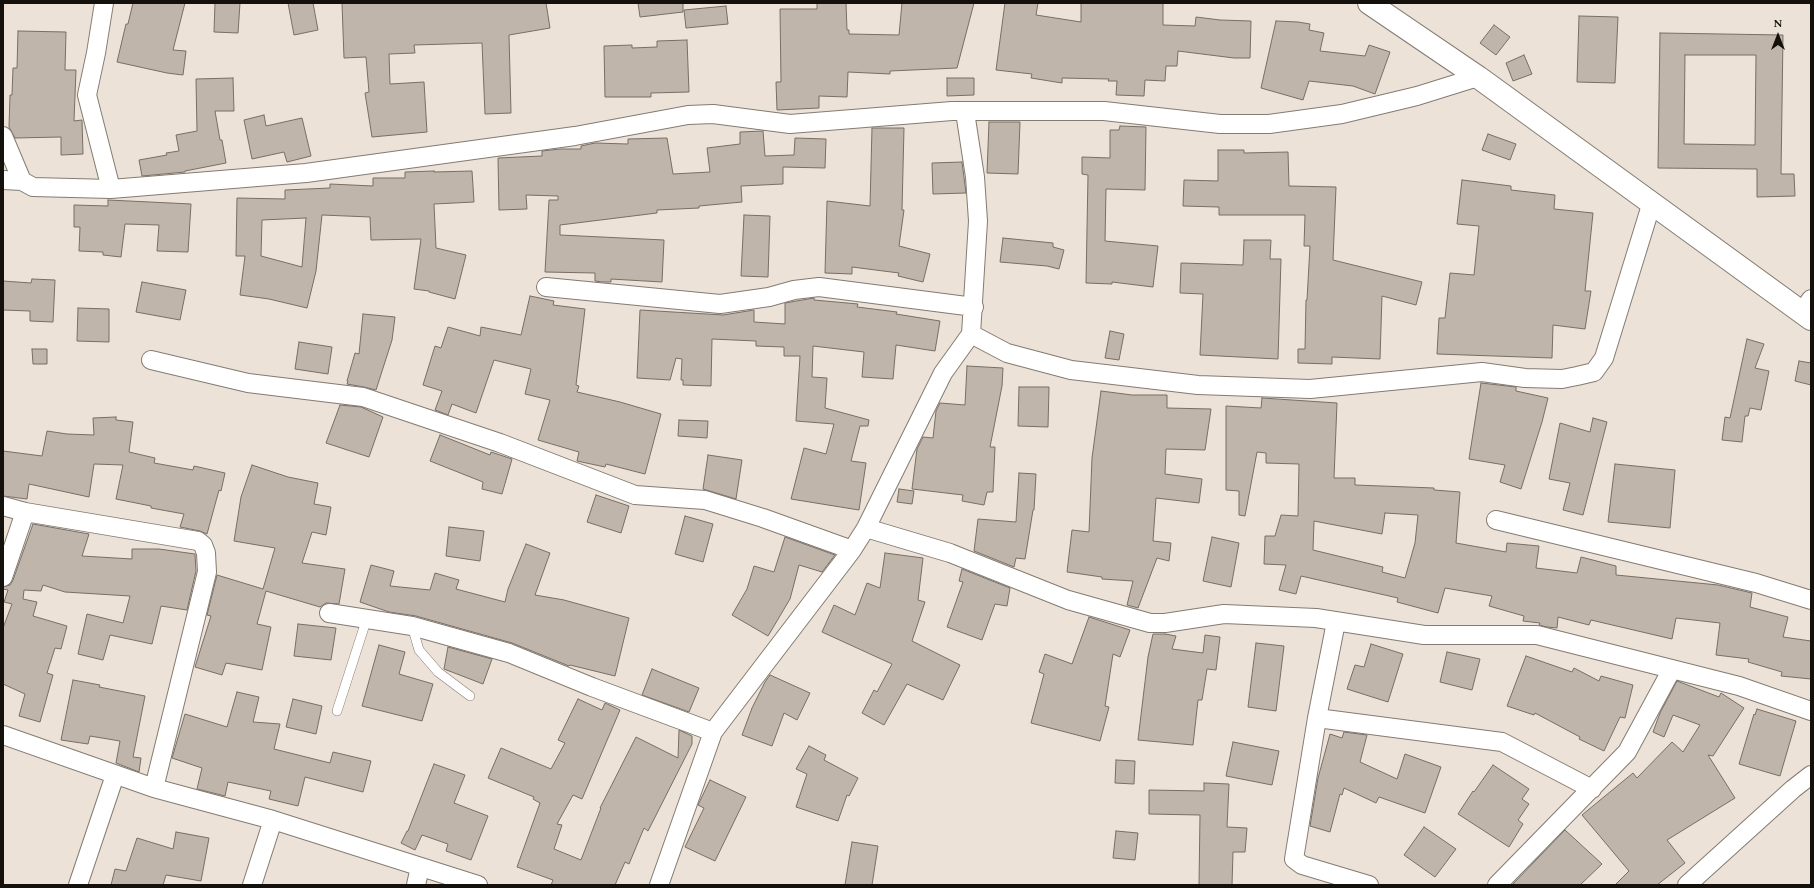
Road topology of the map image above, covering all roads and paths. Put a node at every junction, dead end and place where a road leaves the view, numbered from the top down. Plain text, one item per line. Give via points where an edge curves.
1 (104, 3) edge
2 (1369, 3) edge
3 (1478, 77) junction
4 (965, 112) junction
5 (3, 136) edge
6 (3, 180) edge
7 (22, 181) junction
8 (111, 189) junction
9 (1652, 202) junction
10 (546, 287) dead end
11 (974, 307) junction
12 (1808, 310) edge
13 (971, 334) junction
14 (151, 360) dead end
15 (3, 506) edge
16 (25, 512) junction
17 (1496, 520) dead end
18 (866, 528) junction
19 (852, 550) junction
20 (3, 577) edge
21 (1811, 600) edge
22 (329, 613) dead end
23 (367, 618) junction
24 (1336, 622) junction
25 (412, 626) junction
26 (1672, 669) junction
27 (470, 696) dead end
28 (337, 711) dead end
29 (1811, 711) edge
30 (1317, 718) junction
31 (713, 732) junction
32 (3, 735) edge
33 (114, 775) junction
34 (1811, 775) edge
35 (154, 788) junction
36 (1592, 789) junction
37 (273, 820) junction
38 (420, 867) junction
39 (78, 885) edge
40 (252, 885) edge
41 (416, 885) edge
42 (478, 885) edge
43 (659, 885) edge
44 (1370, 885) edge
45 (1497, 885) edge
46 (1687, 885) edge

1 - 8 street via 87,95
2 - 3 street
3 - 4 street via 1417,96 1342,114 1269,124 1220,124 1104,111
3 - 9 street
4 - 8 street via 790,124 713,114 688,115 575,136 306,173
4 - 11 street via 975,177 978,221
5 - 7 street
6 - 7 street
7 - 8 street via 33,187
9 - 12 street
9 - 13 street via 1604,358 1594,372 1570,377 1525,378 1482,372 1310,389 1198,385 1071,370 1007,353
10 - 11 street via 720,304 819,287
11 - 13 street
13 - 18 street via 943,373
14 - 19 street via 248,383 364,397 500,443 634,495 705,500
15 - 16 street
16 - 20 street
16 - 35 street via 198,541 203,545 207,572
17 - 21 street via 1756,583
18 - 19 street
18 - 24 street via 950,553 1068,600 1150,622 1165,623 1224,614 1316,618
19 - 31 street
22 - 23 street
23 - 25 street
23 - 28 lane
24 - 26 street via 1424,635 1537,635
24 - 30 street
25 - 27 lane via 419,650 438,672
25 - 31 street via 509,653
26 - 29 street via 1739,686
26 - 36 street via 1627,752
30 - 36 street via 1502,742
30 - 44 street via 1294,860 1302,865
31 - 43 street
32 - 33 street
33 - 35 street
33 - 39 street
34 - 46 street via 1793,788
35 - 37 street
36 - 45 street
37 - 38 street
37 - 40 street
38 - 41 street
38 - 42 street

